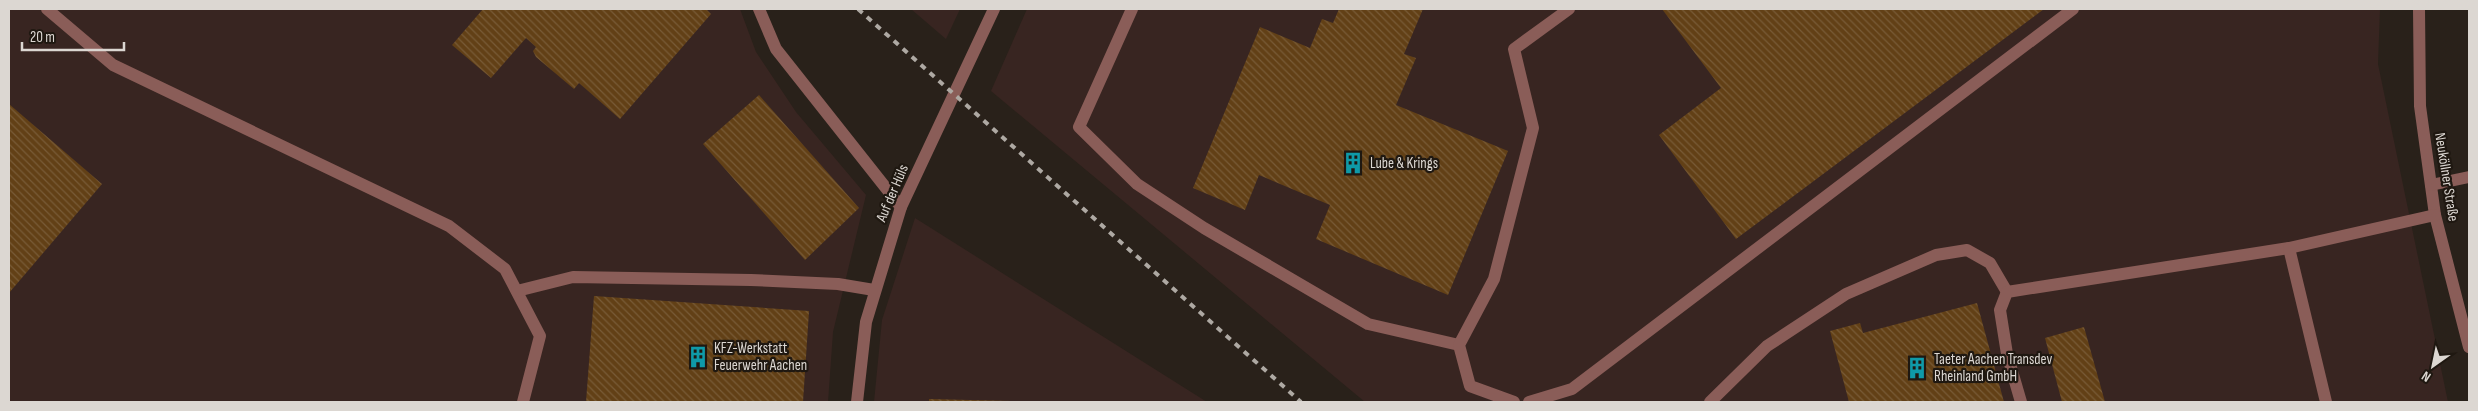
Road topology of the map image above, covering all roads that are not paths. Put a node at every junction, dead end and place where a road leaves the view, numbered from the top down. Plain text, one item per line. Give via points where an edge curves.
1 (47, 9) edge
2 (759, 9) edge
3 (994, 9) edge
4 (1132, 9) edge
5 (1569, 9) edge
6 (2073, 9) edge
7 (2419, 9) edge
8 (2469, 177) edge
9 (2432, 185) junction
10 (901, 207) junction
11 (2435, 215) junction
12 (2289, 248) junction
13 (874, 290) junction
14 (517, 291) junction
15 (2007, 292) junction
16 (1459, 346) junction
17 (2469, 347) edge
18 (523, 402) edge
19 (857, 402) edge
20 (1514, 402) edge
21 (1529, 402) edge
22 (1710, 402) edge
23 (2021, 402) edge
24 (2326, 402) edge

1 - 14 street via 113,64 449,226 505,269
2 - 10 street via 776,49
3 - 10 street, Auf der Hüls
4 - 16 street via 1079,127 1138,184 1204,228 1368,324
5 - 16 street via 1514,49 1533,128 1494,279
6 - 21 street via 1572,389
7 - 9 street, Neuköllner Straße via 2420,106
8 - 9 street
9 - 11 street, Neuköllner Straße
10 - 13 street, Auf der Hüls
11 - 12 street
11 - 17 street, Neuköllner Straße
12 - 15 street
12 - 24 street
13 - 14 street via 838,284 761,280 573,277
13 - 19 street, Auf der Hüls via 866,322
14 - 18 street via 540,336
15 - 22 street via 1990,262 1967,250 1936,255 1846,294 1766,346
15 - 23 street via 2000,310 2007,354
16 - 20 street via 1470,386

